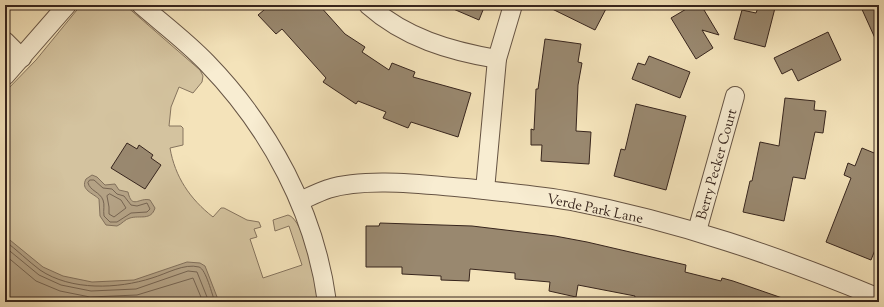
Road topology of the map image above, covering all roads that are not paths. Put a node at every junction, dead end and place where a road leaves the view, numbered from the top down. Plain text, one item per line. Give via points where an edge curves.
1 (67, 5) edge
2 (141, 5) edge
3 (368, 5) edge
4 (513, 5) edge
5 (5, 41) edge
6 (22, 58) junction
7 (497, 59) junction
8 (5, 76) edge
9 (735, 96) dead end
10 (485, 190) junction
11 (300, 200) junction
12 (697, 231) junction
13 (879, 298) edge
14 (328, 302) edge

1 - 6 street
2 - 11 street via 206,62 241,102 260,127
3 - 7 street via 406,31 439,46 470,55
4 - 7 street
5 - 6 street
6 - 8 street
7 - 10 street
9 - 12 street, Berry Pecker Court
10 - 11 street, Verde Park Lane via 392,183 360,184 329,189
10 - 12 street, Verde Park Lane via 571,201
11 - 14 street via 314,240
12 - 13 street, Verde Park Lane via 796,264

